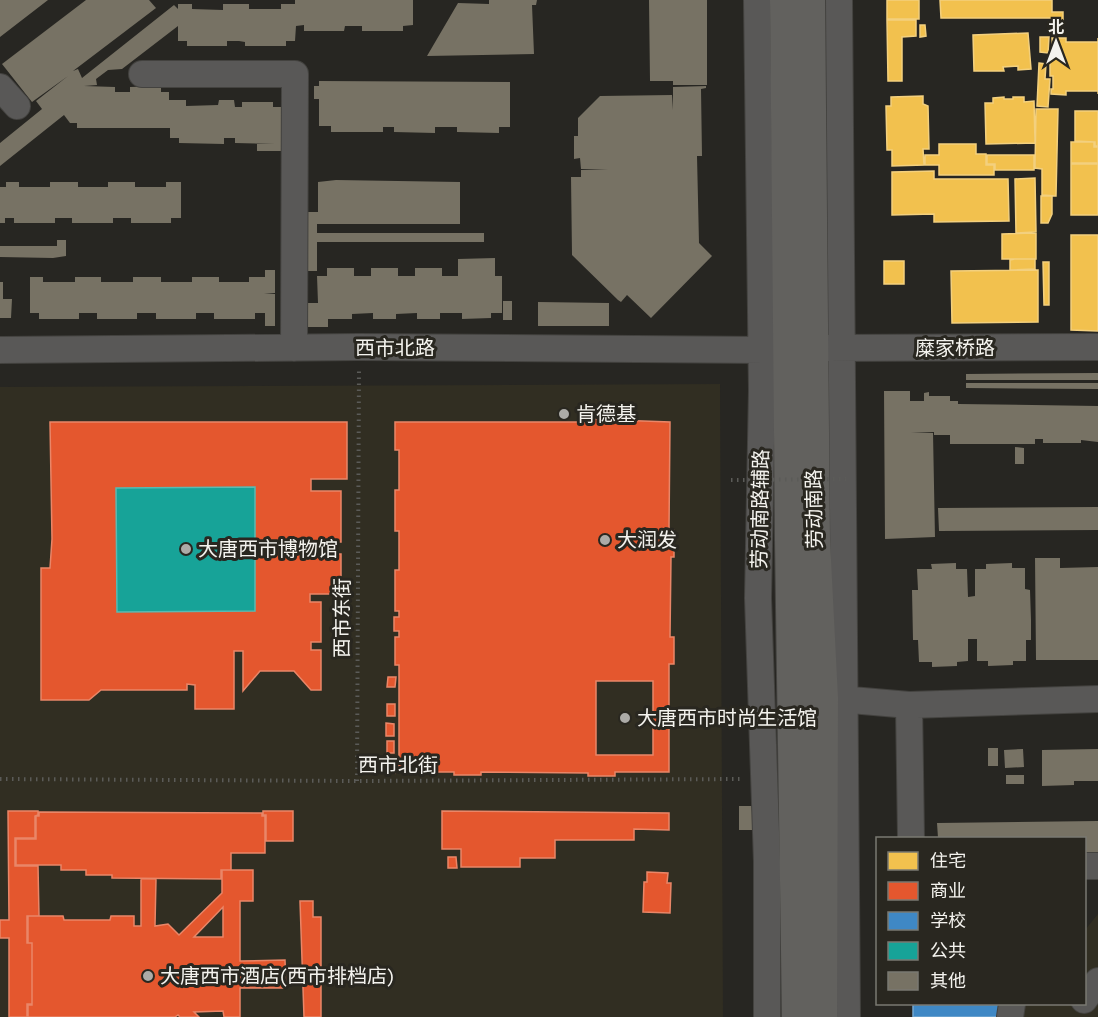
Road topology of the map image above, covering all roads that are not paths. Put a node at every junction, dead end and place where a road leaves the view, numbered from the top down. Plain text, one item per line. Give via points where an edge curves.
1 (757, 0) edge
2 (786, 0) edge
3 (809, 0) edge
4 (839, 0) edge
5 (142, 74) dead end
6 (0, 87) edge
7 (17, 106) dead end
8 (1098, 347) edge
9 (294, 348) junction
10 (801, 349) junction
11 (0, 350) edge
12 (833, 699) junction
13 (1098, 699) edge
14 (909, 705) junction
15 (911, 837) edge
16 (1098, 981) edge
17 (1086, 998) edge
18 (767, 1017) edge
19 (798, 1017) edge
20 (821, 1017) edge
21 (847, 1017) edge

1 - 10 street, 劳动南路辅路
2 - 10 main road, 劳动南路
3 - 10 main road, 劳动南路
4 - 10 street, 劳动南路辅路
5 - 9 street via 295,74
6 - 7 street
8 - 10 street, 糜家桥路
9 - 10 street, 西市北路
9 - 11 street, 西市北路
10 - 12 main road, 劳动南路 via 814,540
10 - 18 street, 劳动南路辅路 via 758,598 767,862
10 - 19 main road, 劳动南路
12 - 14 street
12 - 20 main road, 劳动南路
12 - 21 street
13 - 14 street
14 - 15 street
16 - 17 street

